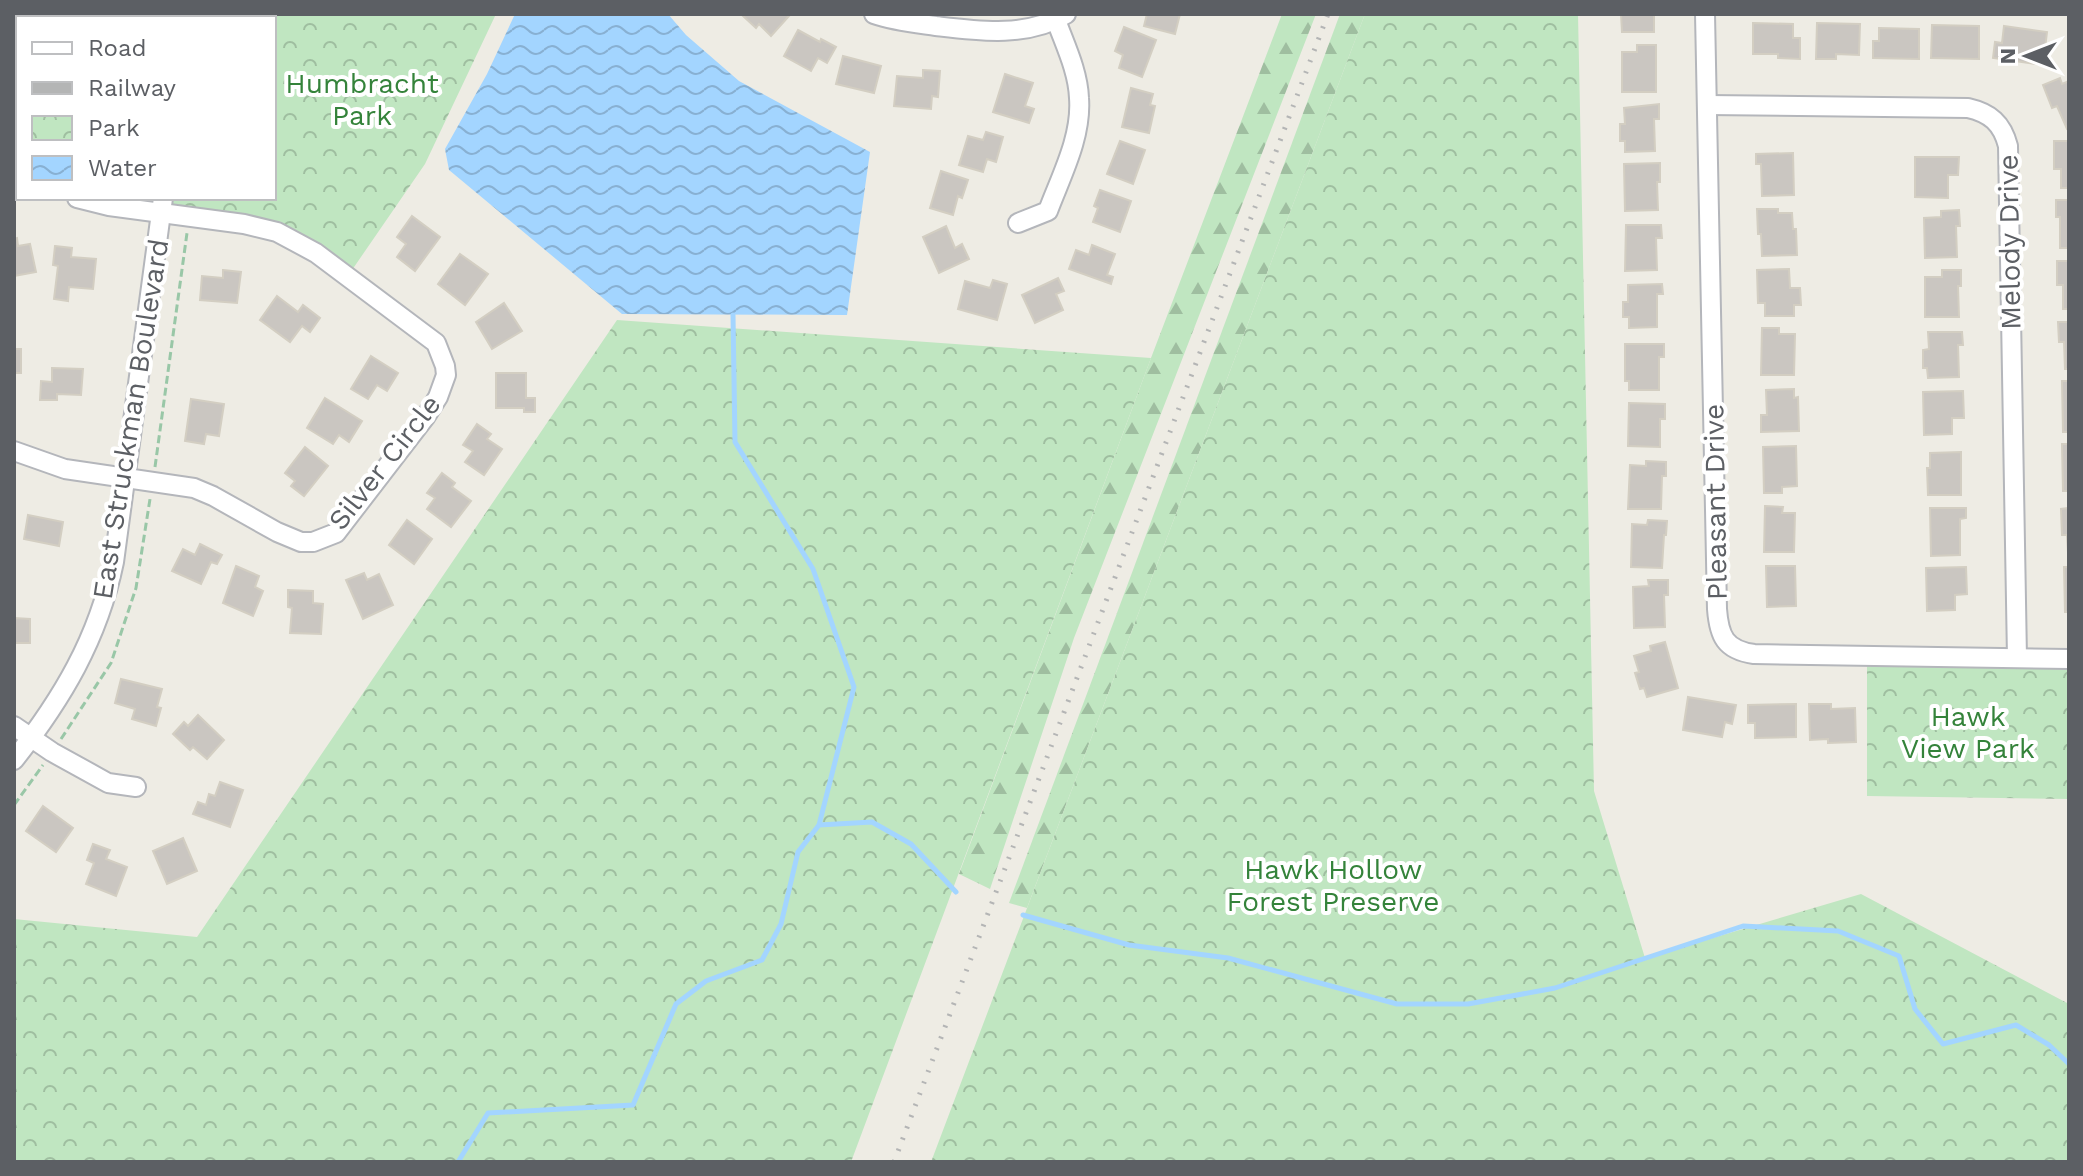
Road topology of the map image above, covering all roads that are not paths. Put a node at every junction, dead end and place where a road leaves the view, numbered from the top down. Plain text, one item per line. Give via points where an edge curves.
1 (874, 14) edge
2 (1705, 14) edge
3 (1061, 17) edge
4 (1707, 105) junction
5 (85, 200) edge
6 (162, 206) edge
7 (1018, 223) dead end
8 (14, 451) edge
9 (126, 477) junction
10 (2017, 658) junction
11 (2069, 659) edge
12 (14, 726) edge
13 (31, 738) junction
14 (14, 760) edge
15 (136, 787) dead end

1 - 3 street via 980,31 1011,30
2 - 4 street, Pleasant Drive
3 - 7 street via 1077,84 1075,136 1048,211
4 - 10 street, Melody Drive via 1968,108 1987,114 2005,133
4 - 10 street, Pleasant Drive via 1721,635 1737,649 1754,654
5 - 6 street, Silver Circle via 109,206
6 - 9 street, East Struckman Boulevard
6 - 9 street, Silver Circle via 264,228 316,253 436,343 446,375 426,416 336,533 313,542 277,532 194,488
8 - 9 street, Silver Circle via 65,469
9 - 13 street, East Struckman Boulevard via 114,562 97,625 81,661
10 - 11 street, Pleasant Drive
12 - 13 street
13 - 14 street, East Struckman Boulevard
13 - 15 street via 108,783

